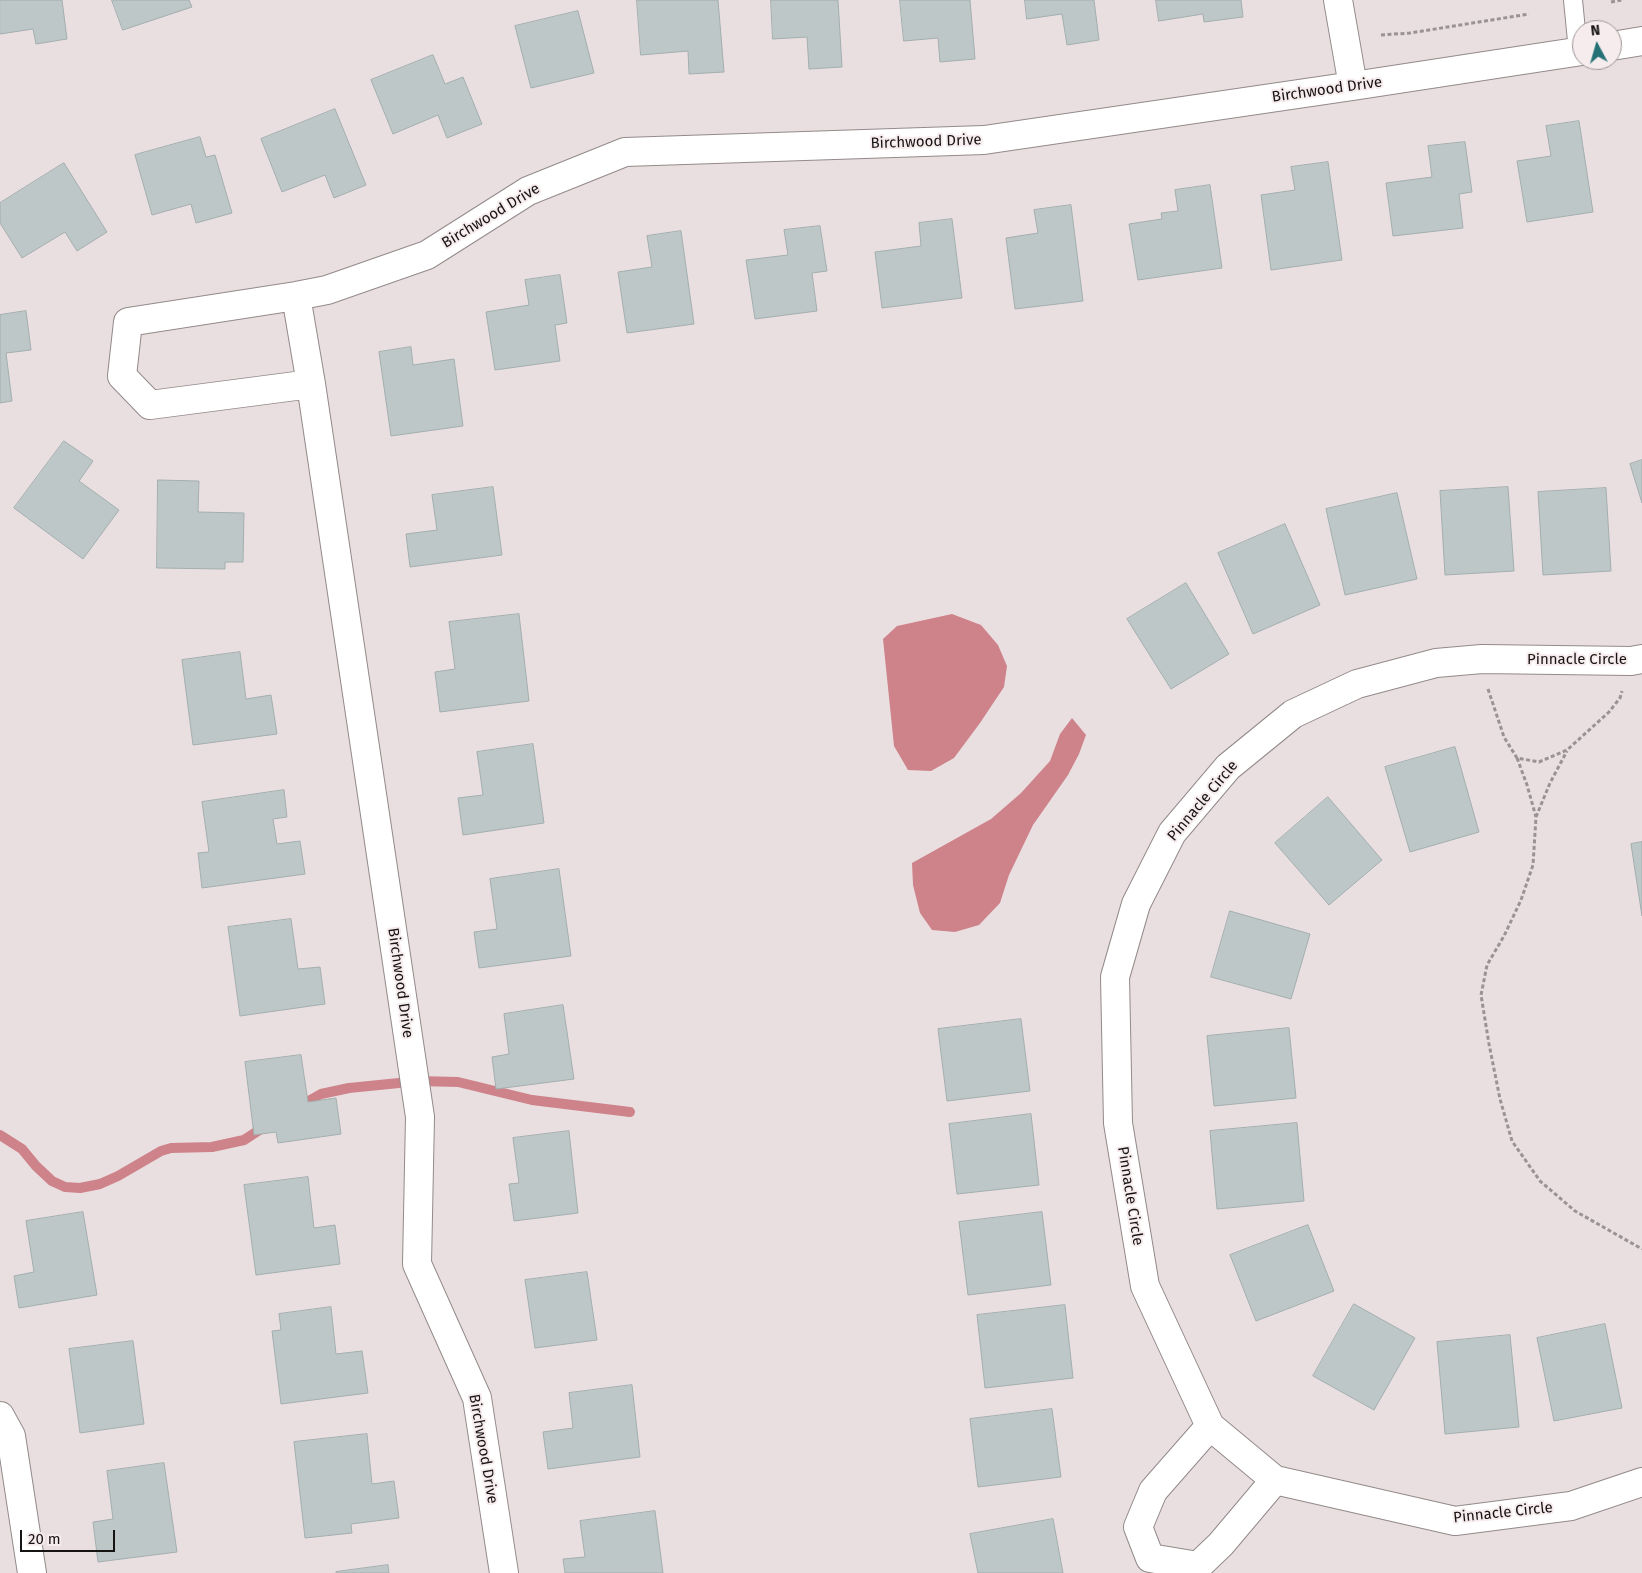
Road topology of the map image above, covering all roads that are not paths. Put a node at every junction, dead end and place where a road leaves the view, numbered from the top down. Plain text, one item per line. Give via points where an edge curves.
1 (1338, 0) edge
2 (1573, 0) edge
3 (1576, 20) edge
4 (1642, 42) edge
5 (1622, 45) edge
6 (1572, 52) edge
7 (1354, 86) junction
8 (296, 296) junction
9 (311, 384) junction
10 (1637, 660) edge
11 (0, 1416) edge
12 (1210, 1426) junction
13 (1275, 1480) junction
14 (1642, 1482) edge
15 (32, 1573) edge
16 (504, 1573) edge

1 - 7 street
2 - 3 lane
4 - 5 street
6 - 7 street, Birchwood Drive
7 - 8 street, Birchwood Drive via 984,140 625,152 528,191 427,255 327,290
8 - 9 street, Birchwood Drive
8 - 9 street, Birchwood Drive via 128,322 122,376 150,404
9 - 16 street, Birchwood Drive via 420,1117 417,1264 477,1398
10 - 12 street, Pinnacle Circle via 1436,663 1357,684 1293,714 1228,767 1172,833 1136,904 1114,977 1118,1123 1145,1286
11 - 15 street via 11,1436
12 - 13 street, Pinnacle Circle
12 - 13 street via 1153,1491 1138,1527 1150,1558 1198,1566
13 - 14 street, Pinnacle Circle via 1455,1521 1571,1506

